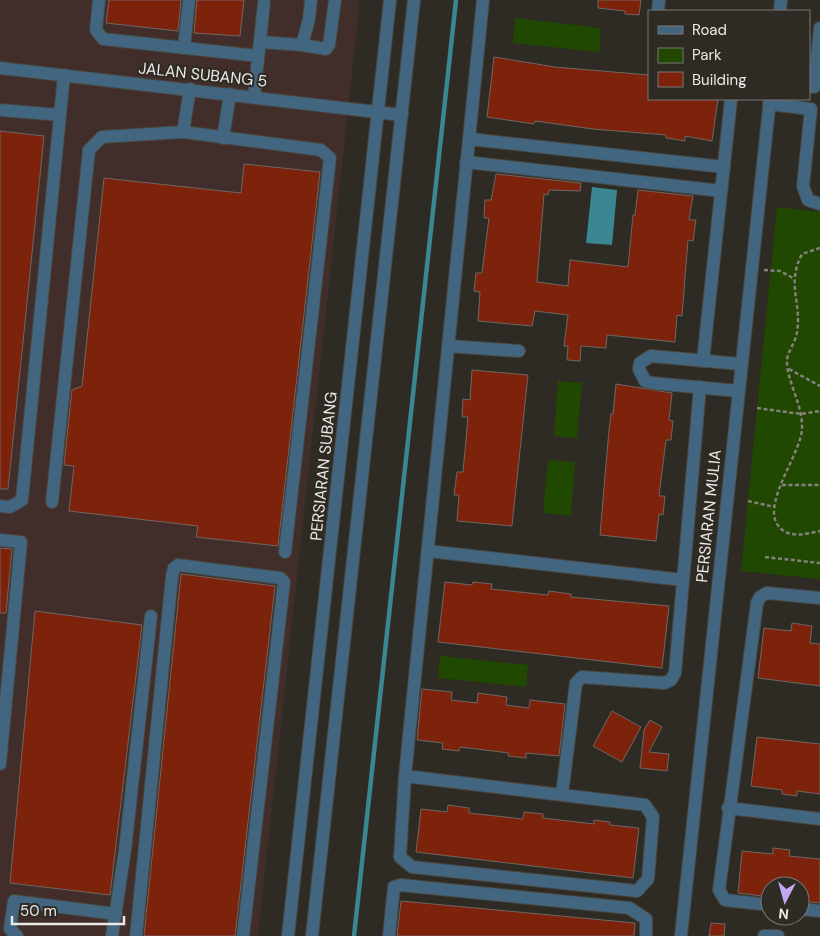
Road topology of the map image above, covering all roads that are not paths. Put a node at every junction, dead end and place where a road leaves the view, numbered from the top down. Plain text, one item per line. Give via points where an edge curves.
1 (99, 0) edge
2 (189, 0) edge
3 (311, 0) edge
4 (336, 0) edge
5 (390, 0) edge
6 (414, 0) edge
7 (483, 0) edge
8 (264, 3) dead end
9 (820, 28) edge
10 (260, 42) junction
11 (302, 46) junction
12 (184, 48) junction
13 (258, 56) junction
14 (0, 68) edge
15 (64, 75) junction
16 (810, 86) edge
17 (190, 89) junction
18 (230, 94) junction
19 (254, 96) junction
20 (731, 100) edge
21 (770, 101) edge
22 (0, 110) edge
23 (378, 112) junction
24 (402, 115) junction
25 (60, 116) junction
26 (183, 132) junction
27 (223, 138) junction
28 (468, 139) junction
29 (466, 162) junction
30 (724, 167) junction
31 (721, 191) junction
32 (820, 204) edge
33 (448, 346) junction
34 (519, 351) dead end
35 (703, 360) junction
36 (740, 364) junction
37 (700, 387) junction
38 (738, 391) junction
39 (52, 502) dead end
40 (0, 506) edge
41 (0, 540) edge
42 (428, 551) junction
43 (285, 552) dead end
44 (683, 580) junction
45 (820, 598) edge
46 (150, 616) dead end
47 (0, 764) edge
48 (405, 776) junction
49 (562, 794) junction
50 (728, 808) junction
51 (820, 819) edge
52 (760, 904) edge
53 (116, 914) junction
54 (16, 936) edge
55 (112, 936) edge
56 (136, 936) edge
57 (243, 936) edge
58 (288, 936) edge
59 (312, 936) edge
60 (389, 936) edge
61 (646, 936) edge
62 (681, 936) edge
63 (764, 936) edge
64 (778, 936) edge

1 - 12 street via 96,30 103,39
2 - 12 street
3 - 11 street
4 - 11 street via 329,45 326,49
5 - 23 street, PERSIARAN SUBANG
6 - 24 street
7 - 28 street
8 - 10 street
9 - 16 street via 814,87
10 - 11 street
10 - 13 street
12 - 13 street
13 - 19 street
14 - 15 street, JALAN SUBANG 5
15 - 17 street, JALAN SUBANG 5
15 - 25 street
17 - 18 street, JALAN SUBANG 5
17 - 26 street
18 - 19 street, JALAN SUBANG 5
18 - 27 street
19 - 23 street, JALAN SUBANG 5
20 - 30 street
21 - 32 street via 812,109 803,186 808,200
21 - 36 street, PERSIARAN MULIA
22 - 25 street
23 - 24 street, JALAN SUBANG 5
23 - 58 street, PERSIARAN SUBANG
24 - 59 street
25 - 40 street via 22,500 10,507
26 - 27 street
26 - 39 street via 102,137 89,150
27 - 43 street via 321,150 330,158
28 - 29 street
28 - 30 street
29 - 31 street
29 - 33 street
30 - 31 street
31 - 35 street
33 - 34 street
33 - 42 street
35 - 36 street
35 - 37 street via 651,356 640,363 639,369 645,380
36 - 38 street, PERSIARAN MULIA
37 - 38 street
37 - 44 street
38 - 62 street, PERSIARAN MULIA
41 - 47 street via 21,542
42 - 44 street
42 - 48 street
44 - 49 street via 675,673 670,680 582,677 576,683
45 - 50 street via 766,593 756,602
46 - 53 street
48 - 49 street
48 - 49 street via 400,857 412,867 637,891 648,879 653,817 644,805
50 - 51 street
50 - 52 street via 719,890 726,900
53 - 54 street via 14,901 10,929
53 - 55 street
56 - 57 street via 172,576 178,565 280,578 284,582
60 - 61 street via 394,887 400,885 629,908 646,919
63 - 64 street

